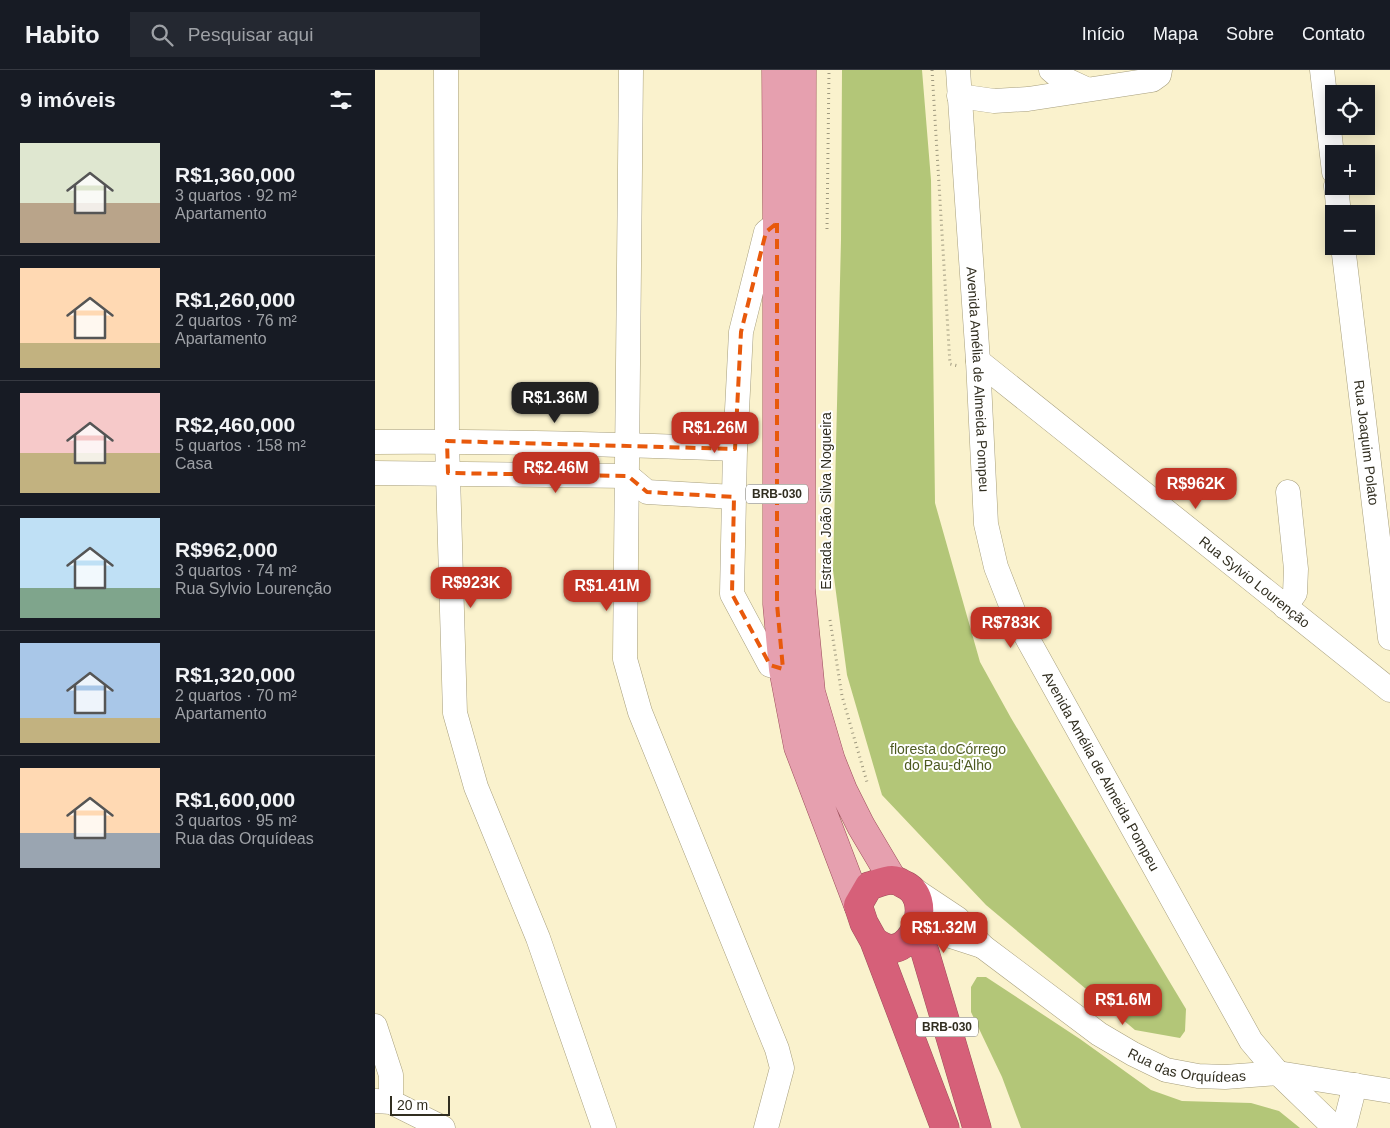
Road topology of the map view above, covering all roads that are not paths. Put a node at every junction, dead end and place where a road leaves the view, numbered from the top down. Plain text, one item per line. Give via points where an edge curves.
1 (446, 70) edge
2 (631, 70) edge
3 (775, 70) edge
4 (801, 70) edge
5 (958, 70) edge
6 (1160, 70) edge
7 (1321, 70) edge
8 (1054, 72) edge
9 (1086, 90) junction
10 (959, 96) junction
11 (1331, 145) edge
12 (777, 222) junction
13 (1344, 255) edge
14 (978, 366) junction
15 (447, 441) junction
16 (375, 442) edge
17 (629, 445) junction
18 (735, 449) junction
19 (375, 473) edge
20 (448, 473) junction
21 (628, 476) junction
22 (1288, 492) dead end
23 (734, 497) junction
24 (1285, 607) junction
25 (1390, 638) edge
26 (783, 669) junction
27 (1390, 690) edge
28 (902, 883) junction
29 (858, 905) junction
30 (917, 925) junction
31 (874, 941) junction
32 (982, 946) junction
33 (375, 1026) edge
34 (1278, 1072) junction
35 (1355, 1086) junction
36 (1390, 1091) edge
37 (383, 1101) edge
38 (443, 1128) edge
39 (604, 1128) edge
40 (766, 1128) edge
41 (945, 1128) edge
42 (977, 1128) edge
43 (1335, 1128) edge
44 (1344, 1128) edge

1 - 15 street
2 - 17 street
3 - 12 main road, BRB-030
4 - 28 main road, Estrada João Silva Nogueira / BRB-030 via 801,589 811,692 843,790 861,826
5 - 10 street, Avenida Amélia de Almeida Pompeu
6 - 9 street via 1152,80
7 - 11 street
8 - 9 street
9 - 10 street via 994,101
10 - 14 street, Avenida Amélia de Almeida Pompeu
12 - 18 street via 766,232 741,332
12 - 26 main road, BRB-030 via 777,604
13 - 25 street, Rua Joaquim Polato
14 - 24 street, Rua Sylvio Lourenção
14 - 34 street, Avenida Amélia de Almeida Pompeu via 986,524 995,567 1016,618 1251,1041
15 - 16 street
15 - 17 street
15 - 20 street
17 - 18 street
17 - 21 street
18 - 23 street
19 - 20 street
20 - 21 street
20 - 39 street via 455,713 476,787 537,938
21 - 23 street via 647,492
21 - 40 street via 625,659 640,712 777,1049 782,1068
22 - 24 street via 1296,569 1295,593
23 - 26 street via 732,594 770,665
24 - 27 street, Rua Sylvio Lourenção
26 - 29 main road, BRB-030 via 798,747
28 - 29 highway via 869,886
28 - 30 highway via 918,900
28 - 32 street, Rua das Orquídeas via 958,919
29 - 31 highway
30 - 31 highway via 909,940 896,948 885,948
30 - 32 street, Rua das Orquídeas
30 - 42 highway, BRB-030
31 - 41 highway, BRB-030
32 - 34 street, Rua das Orquídeas via 1099,1034 1166,1070 1225,1077
33 - 37 street via 391,1075
34 - 35 street, Rua das Orquídeas
34 - 43 street, Avenida Amélia de Almeida Pompeu
35 - 36 street, Rua das Orquídeas
35 - 44 street
37 - 38 street

